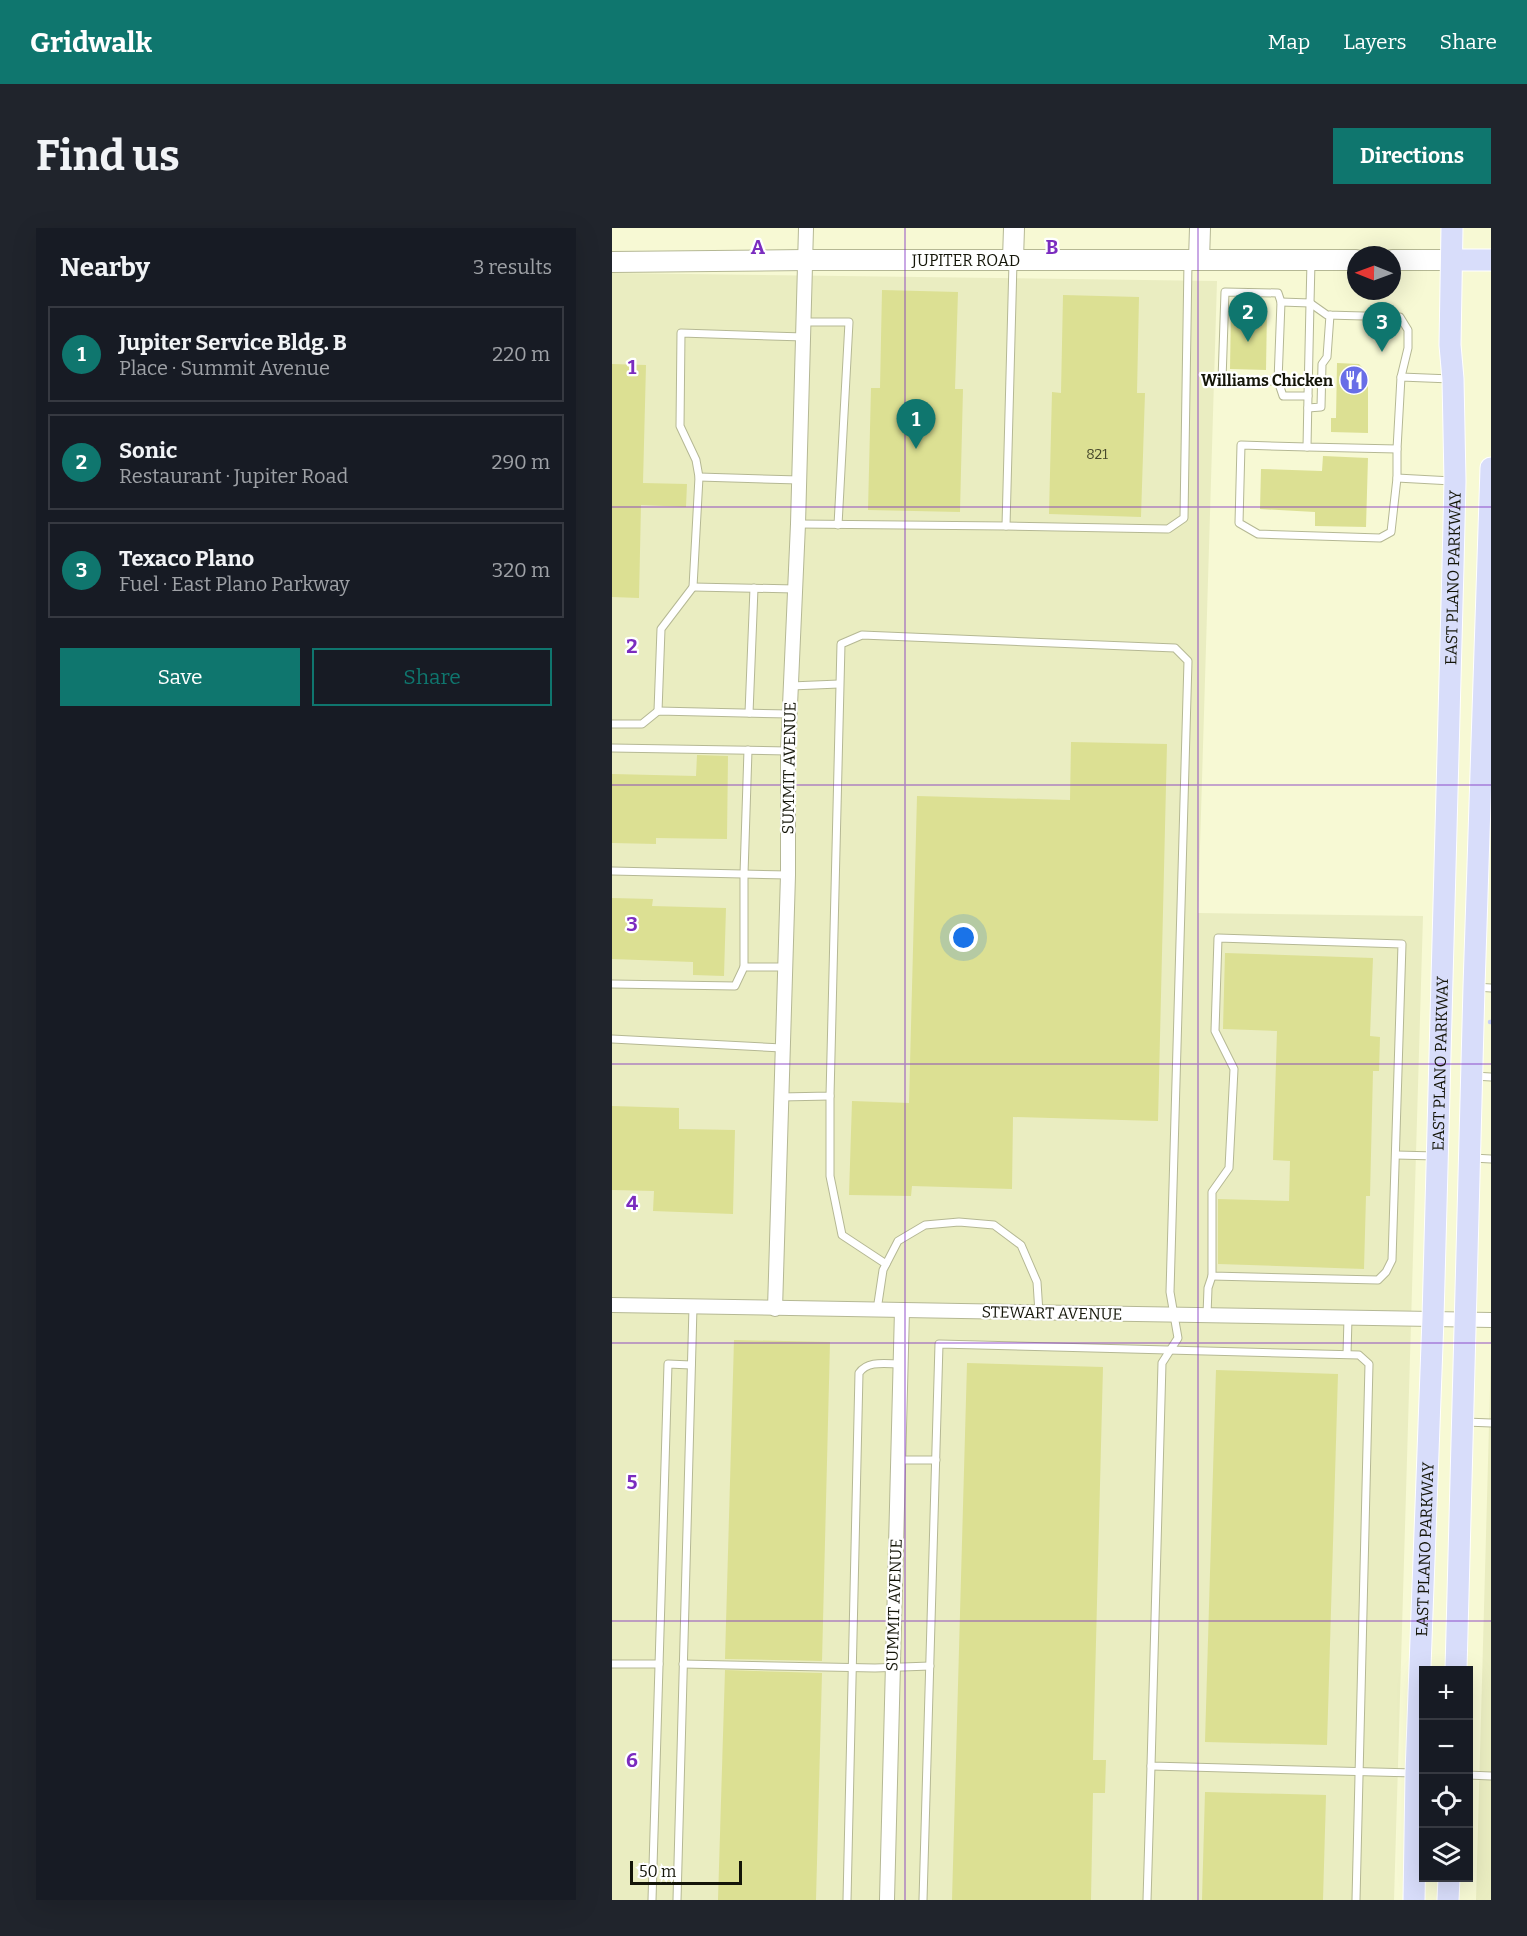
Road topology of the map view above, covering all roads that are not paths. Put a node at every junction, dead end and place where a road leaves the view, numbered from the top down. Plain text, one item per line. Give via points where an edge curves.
1 (806, 228) edge
2 (1014, 228) edge
3 (1200, 228) edge
4 (1452, 228) edge
5 (806, 260) junction
6 (1013, 260) junction
7 (1193, 260) junction
8 (1311, 260) junction
9 (1347, 260) edge
10 (1401, 260) edge
11 (1452, 260) junction
12 (1491, 260) edge
13 (612, 262) edge
14 (1281, 302) junction
15 (1310, 303) junction
16 (1330, 315) junction
17 (804, 322) junction
18 (804, 337) junction
19 (1401, 377) junction
20 (1453, 379) junction
21 (1278, 381) junction
22 (1308, 396) junction
23 (1308, 408) junction
24 (1307, 447) junction
25 (1397, 449) junction
26 (1491, 468) edge
27 (699, 477) junction
28 (1397, 478) junction
29 (799, 480) junction
30 (1455, 481) junction
31 (1491, 482) edge
32 (798, 524) junction
33 (838, 525) junction
34 (1006, 526) junction
35 (693, 587) junction
36 (754, 588) junction
37 (795, 589) junction
38 (839, 684) junction
39 (791, 686) junction
40 (658, 711) junction
41 (749, 713) junction
42 (789, 714) junction
43 (612, 724) edge
44 (612, 748) edge
45 (748, 750) junction
46 (788, 752) junction
47 (612, 871) edge
48 (744, 874) junction
49 (788, 875) junction
50 (744, 967) junction
51 (785, 967) junction
52 (612, 984) edge
53 (1442, 986) junction
54 (1482, 988) edge
55 (612, 1039) edge
56 (782, 1048) junction
57 (1439, 1075) junction
58 (1481, 1076) edge
59 (830, 1096) junction
60 (781, 1097) junction
61 (1396, 1155) junction
62 (1436, 1156) junction
63 (1480, 1158) edge
64 (886, 1264) junction
65 (1212, 1276) junction
66 (612, 1305) edge
67 (693, 1307) junction
68 (775, 1309) junction
69 (877, 1310) junction
70 (902, 1310) junction
71 (1039, 1313) junction
72 (1174, 1315) junction
73 (1207, 1315) junction
74 (1348, 1317) junction
75 (1433, 1318) junction
76 (1465, 1320) junction
77 (1491, 1320) edge
78 (1170, 1349) junction
79 (1347, 1354) junction
80 (901, 1364) junction
81 (691, 1365) junction
82 (1464, 1421) junction
83 (1491, 1423) edge
84 (898, 1460) junction
85 (936, 1460) junction
86 (612, 1664) edge
87 (659, 1664) junction
88 (683, 1664) junction
89 (930, 1666) junction
90 (1456, 1666) edge
91 (854, 1667) junction
92 (893, 1667) junction
93 (1422, 1720) edge
94 (1151, 1766) junction
95 (1359, 1772) junction
96 (1419, 1774) edge
97 (1473, 1775) edge
98 (1491, 1776) edge
99 (1419, 1795) edge
100 (1449, 1882) edge
101 (652, 1900) edge
102 (676, 1900) edge
103 (847, 1900) edge
104 (887, 1900) edge
105 (923, 1900) edge
106 (1147, 1900) edge
107 (1356, 1900) edge
108 (1414, 1900) edge
109 (1448, 1900) edge

1 - 5 street, SUMMIT AVENUE
2 - 6 main road
3 - 7 main road
4 - 11 main road, EAST PLANO PARKWAY
5 - 6 main road, JUPITER ROAD
5 - 13 main road, JUPITER ROAD
5 - 17 street, SUMMIT AVENUE
6 - 7 main road, JUPITER ROAD
6 - 34 lane
7 - 8 main road, JUPITER ROAD
7 - 34 lane via 1184,518 1168,529
8 - 9 main road, JUPITER ROAD
8 - 15 lane
10 - 11 main road
11 - 12 main road
11 - 20 main road, EAST PLANO PARKWAY
14 - 15 lane
14 - 21 lane
14 - 21 lane via 1278,293 1225,292 1222,380
15 - 16 lane
15 - 22 lane
16 - 19 lane via 1400,317 1408,330
16 - 23 lane via 1327,357 1322,364 1321,407
17 - 18 street, SUMMIT AVENUE
17 - 33 lane via 849,322
18 - 27 lane via 681,333 680,426 696,460
18 - 29 street, SUMMIT AVENUE
19 - 20 lane
19 - 25 lane
20 - 30 main road, EAST PLANO PARKWAY
21 - 22 lane via 1282,396
22 - 23 lane
23 - 24 lane
24 - 25 lane
24 - 28 lane via 1240,445 1239,523 1258,534 1380,538 1391,532
25 - 28 lane
26 - 31 main road, EAST PLANO PARKWAY
27 - 29 lane
27 - 35 lane
28 - 30 lane
29 - 32 street, SUMMIT AVENUE
30 - 31 main road
30 - 53 main road, EAST PLANO PARKWAY
31 - 54 main road, EAST PLANO PARKWAY
32 - 33 lane
32 - 37 street, SUMMIT AVENUE
33 - 34 lane
35 - 36 lane
35 - 40 lane via 661,628
36 - 37 lane
36 - 41 lane
37 - 39 street, SUMMIT AVENUE
38 - 39 lane
38 - 59 lane
38 - 72 lane via 841,644 862,635 1175,648 1188,661 1170,1292
39 - 42 street, SUMMIT AVENUE
40 - 41 lane
40 - 43 lane via 642,724
41 - 42 lane
42 - 46 street, SUMMIT AVENUE
44 - 45 lane
45 - 46 lane
45 - 48 lane
46 - 49 street, SUMMIT AVENUE
47 - 48 lane
48 - 49 lane
48 - 50 lane
49 - 51 street, SUMMIT AVENUE
50 - 51 lane
50 - 52 lane via 735,986
51 - 56 street, SUMMIT AVENUE
53 - 54 main road
53 - 57 main road, EAST PLANO PARKWAY
54 - 58 main road, EAST PLANO PARKWAY
55 - 56 lane
56 - 60 street, SUMMIT AVENUE
57 - 58 main road
57 - 62 main road, EAST PLANO PARKWAY
58 - 63 main road, EAST PLANO PARKWAY
59 - 60 lane
59 - 64 lane via 830,1176 842,1235
60 - 68 street, SUMMIT AVENUE
61 - 62 lane
61 - 65 lane via 1392,1260 1378,1280
61 - 65 lane via 1402,944 1218,938 1215,1031 1234,1069 1229,1168 1212,1192
62 - 63 main road
62 - 75 main road, EAST PLANO PARKWAY
63 - 76 main road, EAST PLANO PARKWAY
64 - 69 lane
64 - 71 lane via 898,1241 925,1225 994,1225 1021,1245 1037,1282
65 - 73 lane
66 - 67 street, STEWART AVENUE
67 - 68 street, STEWART AVENUE
67 - 81 lane
68 - 69 street, STEWART AVENUE
69 - 70 street, STEWART AVENUE
70 - 71 street, STEWART AVENUE
70 - 80 street, SUMMIT AVENUE
71 - 72 street, STEWART AVENUE
72 - 73 street, STEWART AVENUE
72 - 78 lane via 1178,1338
73 - 74 street, STEWART AVENUE
74 - 75 street, STEWART AVENUE
74 - 79 lane
75 - 76 street, STEWART AVENUE
75 - 93 main road, EAST PLANO PARKWAY
76 - 77 street, STEWART AVENUE
76 - 82 main road, EAST PLANO PARKWAY
78 - 79 lane
78 - 85 lane via 939,1344
78 - 94 lane via 1162,1363
79 - 95 lane via 1359,1355 1369,1364
80 - 84 street, SUMMIT AVENUE
80 - 91 lane via 870,1364 859,1373
81 - 87 lane via 668,1364
81 - 88 lane
82 - 83 lane
82 - 90 main road, EAST PLANO PARKWAY
84 - 85 lane
84 - 92 street, SUMMIT AVENUE
85 - 89 lane
86 - 87 lane
87 - 101 lane
88 - 91 lane
88 - 102 lane
89 - 92 lane
89 - 105 lane
91 - 92 lane
91 - 103 lane
92 - 104 street, SUMMIT AVENUE
94 - 95 lane
94 - 106 lane
95 - 96 lane
95 - 107 lane
97 - 98 lane
99 - 108 main road, EAST PLANO PARKWAY
100 - 109 main road

